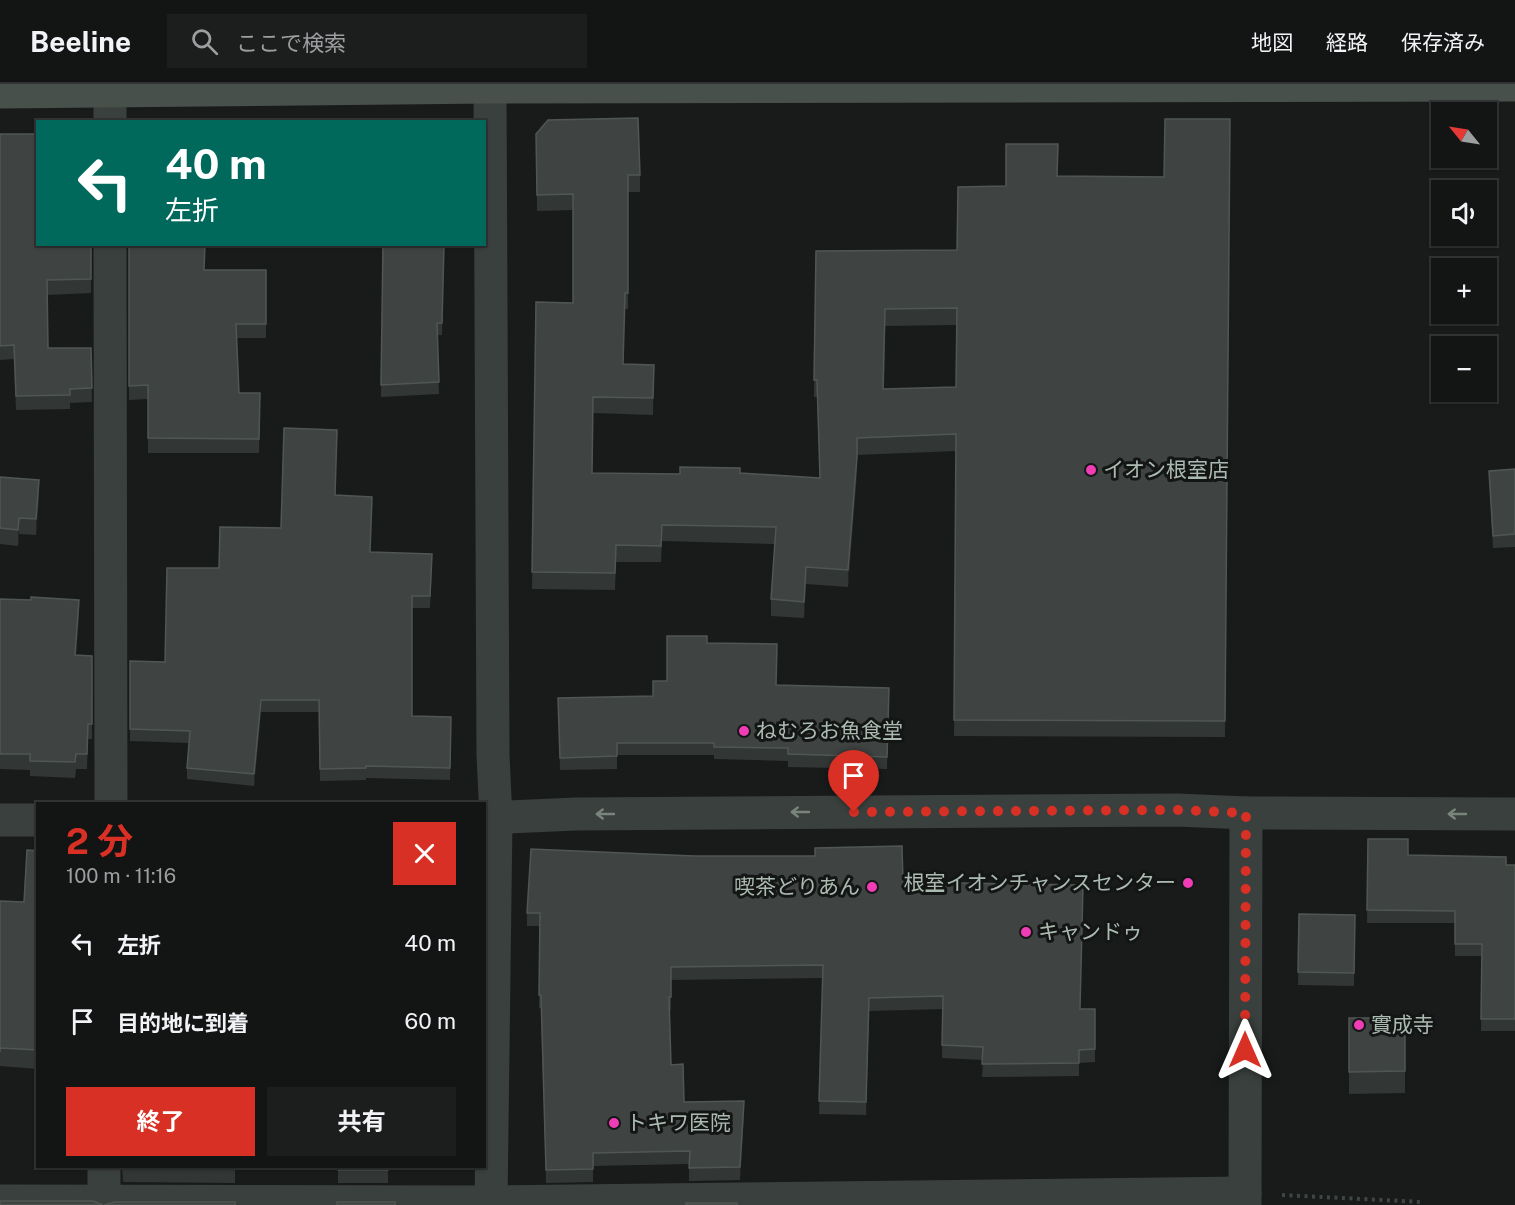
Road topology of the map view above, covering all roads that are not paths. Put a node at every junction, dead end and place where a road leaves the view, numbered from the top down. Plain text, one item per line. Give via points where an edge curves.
1 (490, 85) edge
2 (1515, 85) edge
3 (0, 92) edge
4 (110, 107) edge
5 (110, 246) edge
6 (111, 802) edge
7 (1246, 813) junction
8 (1515, 814) edge
9 (490, 818) edge
10 (0, 820) edge
11 (36, 820) edge
12 (104, 1168) edge
13 (1245, 1199) edge
14 (0, 1201) edge
15 (104, 1203) edge
16 (491, 1204) edge

1 - 2 main road
1 - 4 main road
1 - 9 street
3 - 4 main road
5 - 6 street
8 -> 7 street
7 -> 9 street via 1177,810
7 - 13 street
9 - 16 street
10 - 11 street
12 - 15 street
13 - 16 street
14 - 15 street
15 - 16 street

